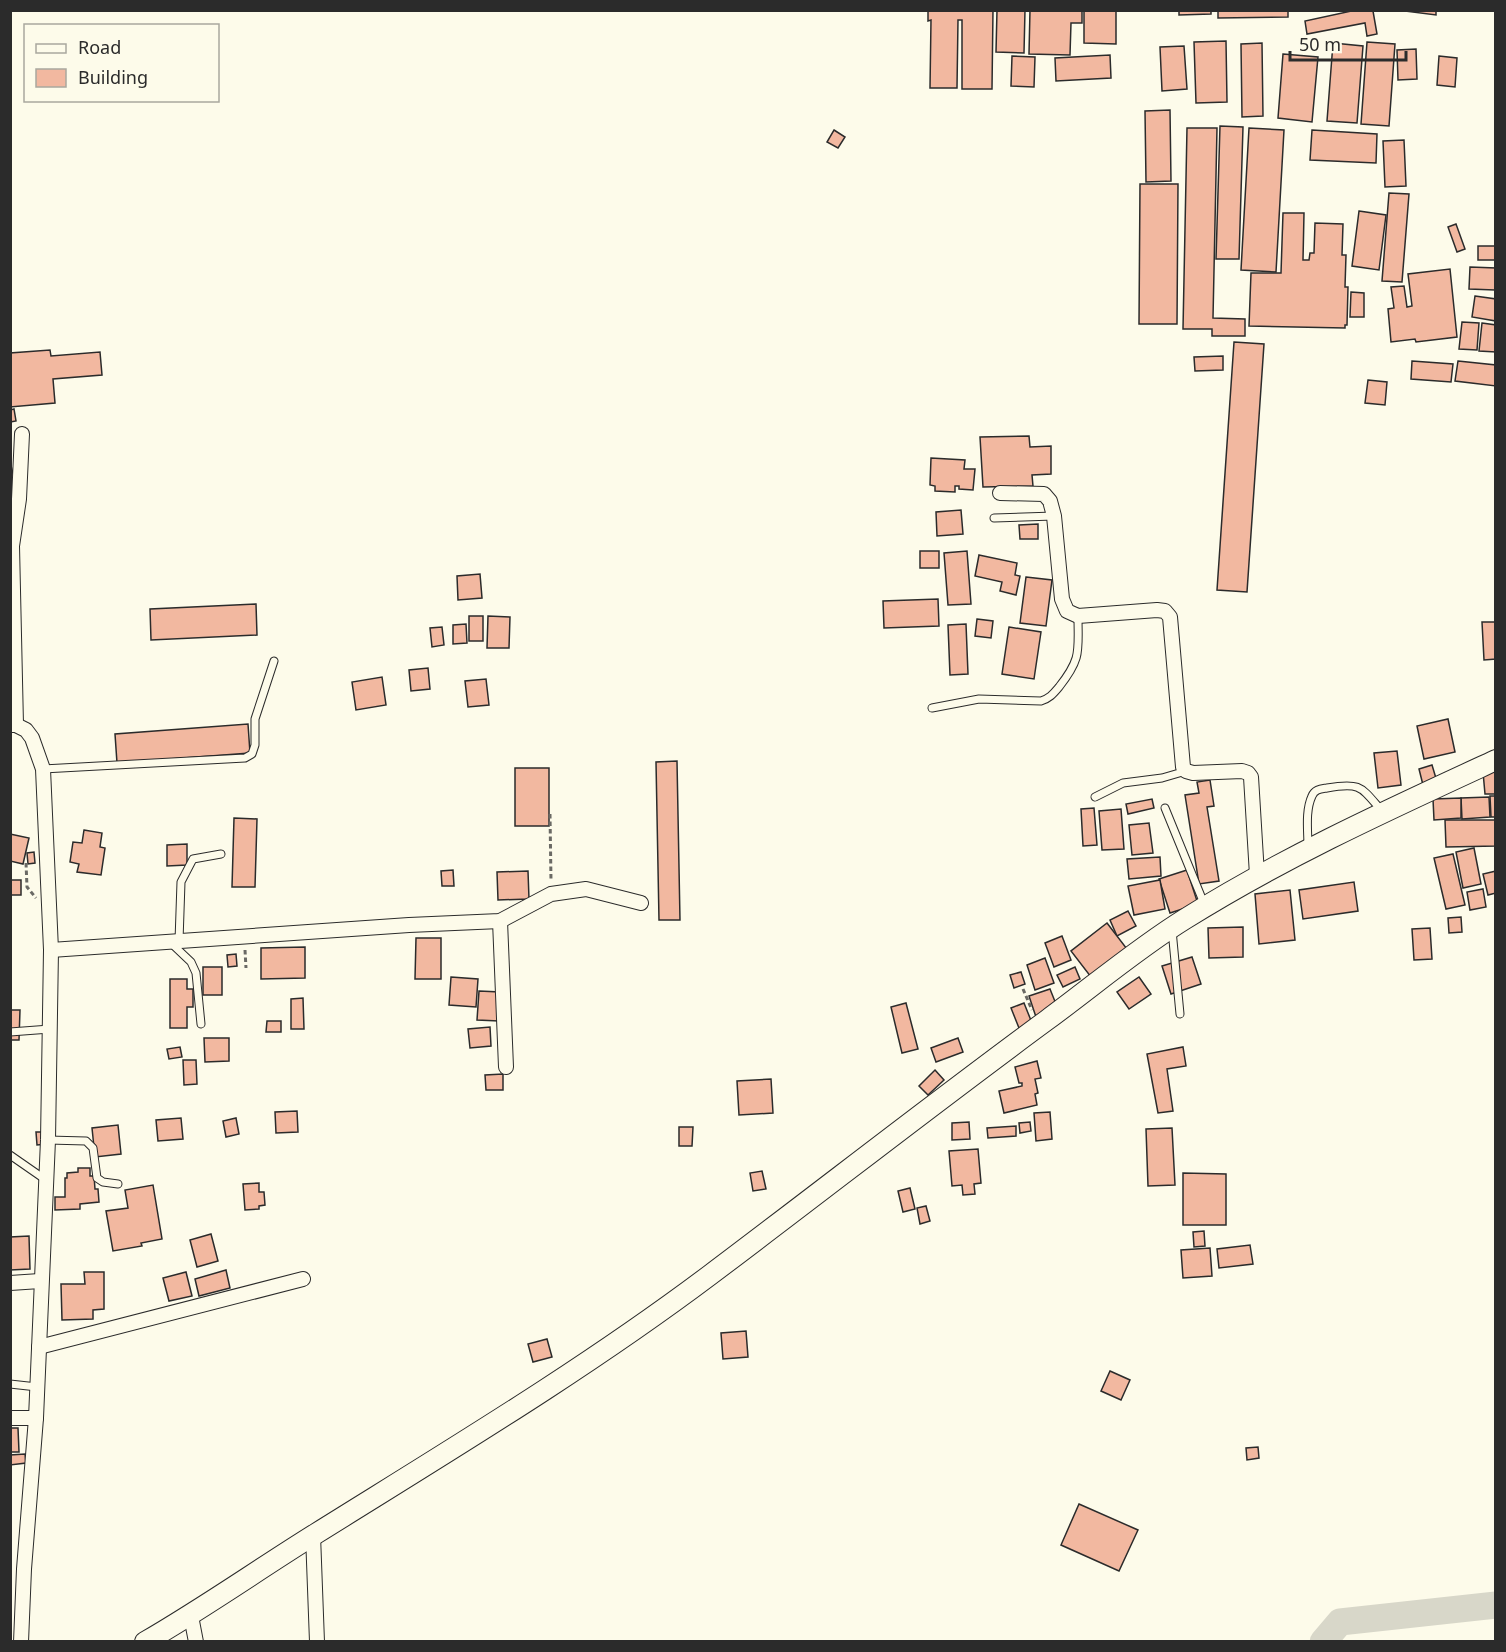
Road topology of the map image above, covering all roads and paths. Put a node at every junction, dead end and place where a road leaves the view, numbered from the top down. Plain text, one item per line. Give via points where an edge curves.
1 (22, 434) dead end
2 (1000, 494) dead end
3 (1054, 516) junction
4 (994, 518) dead end
5 (1078, 616) junction
6 (274, 661) dead end
7 (932, 708) dead end
8 (13, 725) edge
9 (1496, 760) edge
10 (43, 769) junction
11 (1186, 771) junction
12 (1095, 797) dead end
13 (1165, 808) dead end
14 (1383, 812) junction
15 (550, 814) dead end
16 (1308, 850) junction
17 (221, 854) dead end
18 (26, 863) dead end
19 (1257, 875) junction
20 (551, 894) junction
21 (49, 901) junction
22 (641, 903) dead end
23 (1205, 907) junction
24 (500, 921) junction
25 (1172, 928) junction
26 (174, 941) junction
27 (51, 950) junction
28 (1023, 989) dead end
29 (1180, 1014) dead end
30 (201, 1024) dead end
31 (1039, 1026) junction
32 (50, 1029) junction
33 (10, 1032) edge
34 (506, 1067) dead end
35 (48, 1140) junction
36 (10, 1155) edge
37 (46, 1180) junction
38 (118, 1184) dead end
39 (303, 1279) dead end
40 (40, 1281) junction
41 (10, 1283) edge
42 (39, 1347) junction
43 (10, 1384) edge
44 (37, 1387) junction
45 (10, 1418) edge
46 (36, 1418) junction
47 (313, 1535) junction
48 (191, 1616) junction
49 (21, 1641) edge
50 (145, 1641) edge
51 (196, 1641) edge
52 (317, 1641) edge

1 - 8 street via 12,546
2 - 3 street via 1044,494
3 - 4 lane
3 - 5 street via 1062,599 1067,611
5 - 7 lane via 1076,663 1049,698 979,699
5 - 11 street via 1157,610 1170,617
6 - 10 lane via 255,719 255,745 252,754 245,758
8 - 10 street via 26,730 32,738
9 - 14 street
10 - 21 street
11 - 12 lane via 1123,783
11 - 19 street via 1242,771 1251,777
13 - 23 lane
14 - 16 street
14 - 16 lane via 1356,786 1318,790 1310,804
15 - 20 path
16 - 19 street
17 - 26 lane via 193,859 186,870
18 - 21 path via 27,888 37,899
19 - 23 street
20 - 22 street via 586,889
20 - 24 street
21 - 27 street
23 - 25 street
24 - 26 street
24 - 34 street
25 - 29 lane
25 - 31 street
26 - 27 street
26 - 30 lane via 196,973
27 - 32 street
28 - 31 path
31 - 47 street via 602,1354
32 - 33 lane
32 - 35 street
35 - 37 street
35 - 38 lane via 86,1141 93,1148 97,1178
36 - 37 lane
37 - 40 street
39 - 42 street
40 - 41 street
40 - 42 street
42 - 44 street
43 - 44 lane
44 - 46 street
45 - 46 street
46 - 49 street
47 - 48 street
47 - 52 street
48 - 50 street
48 - 51 street

